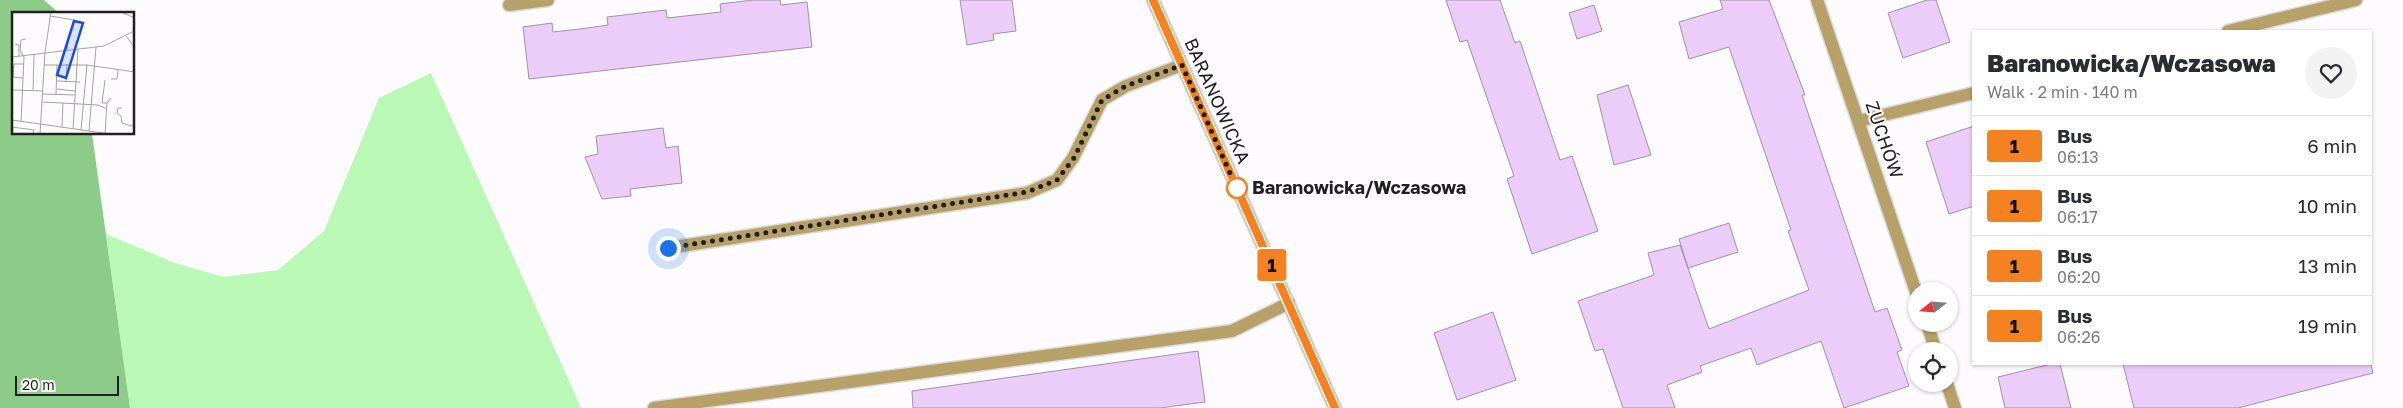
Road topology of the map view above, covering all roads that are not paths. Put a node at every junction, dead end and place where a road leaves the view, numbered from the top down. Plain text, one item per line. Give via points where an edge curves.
1 (548, 0) edge
2 (1153, 0) edge
3 (1817, 0) edge
4 (2356, 0) edge
5 (509, 5) dead end
6 (2232, 30) edge
7 (1182, 65) junction
8 (1972, 93) edge
9 (1859, 121) junction
10 (668, 248) dead end
11 (1913, 282) edge
12 (1289, 303) junction
13 (1950, 392) edge
14 (654, 408) edge
15 (1334, 408) edge
16 (1955, 408) edge

1 - 5 street
2 - 7 street, BARANOWICKA
3 - 9 street, ZUCHÓW
4 - 6 street
7 - 10 street via 1126,86 1102,100 1074,158 1057,180 1027,192
7 - 12 street, BARANOWICKA
8 - 9 street
9 - 11 street, ZUCHÓW
12 - 14 street via 1232,331
12 - 15 street, BARANOWICKA
13 - 16 street

